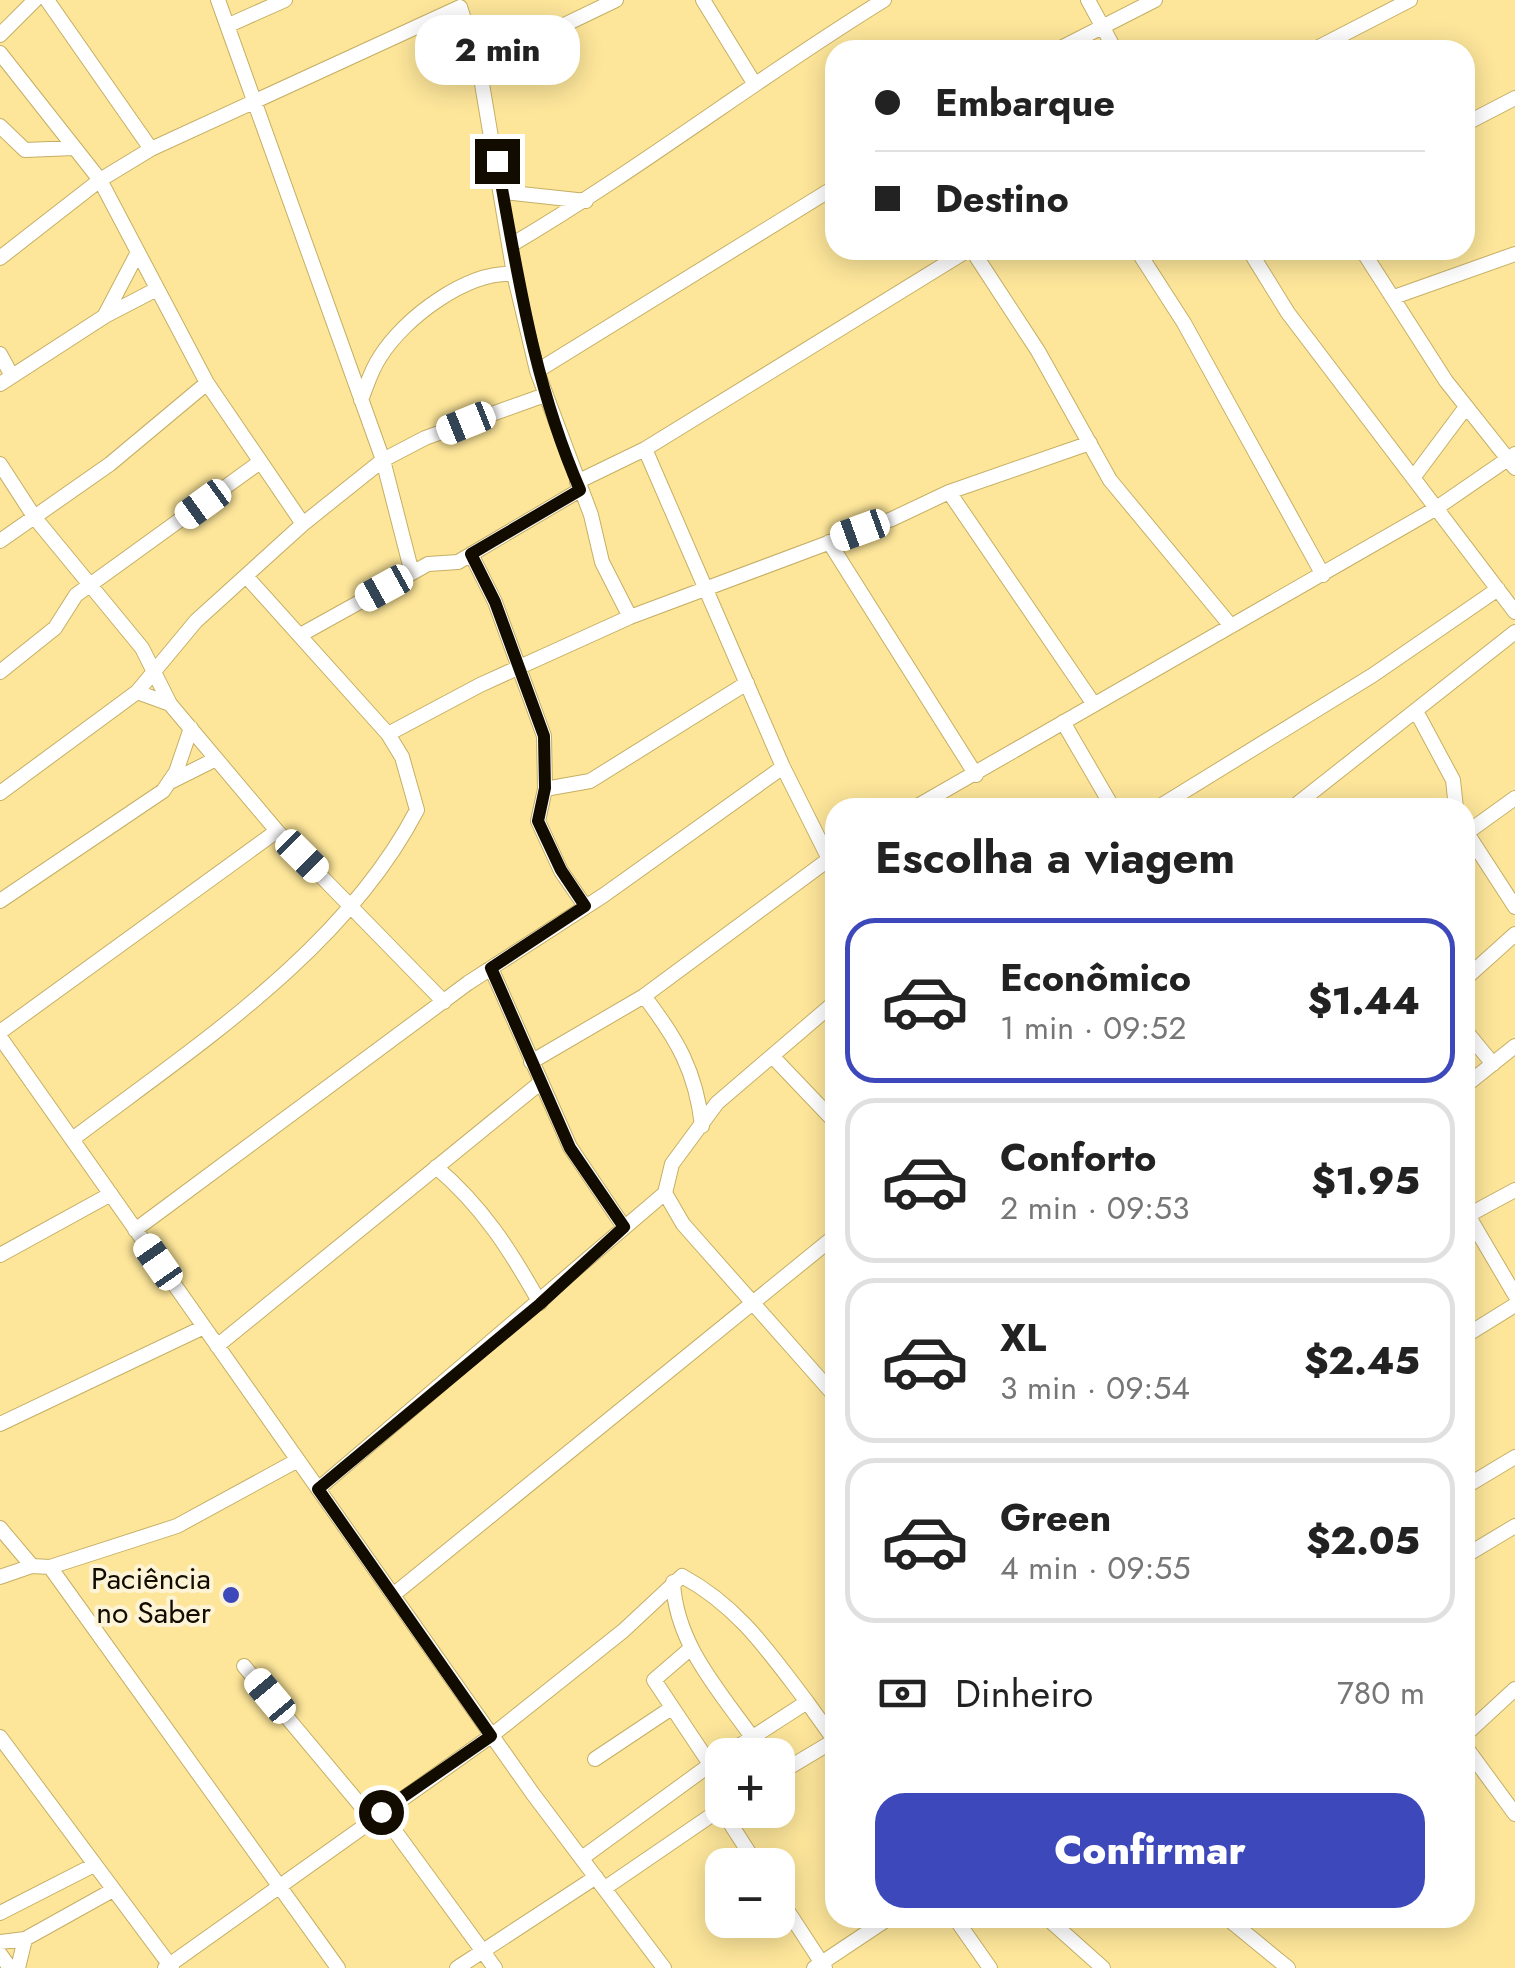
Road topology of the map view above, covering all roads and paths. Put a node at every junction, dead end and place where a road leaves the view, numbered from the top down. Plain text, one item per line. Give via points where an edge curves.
1 (35, 0) edge
2 (46, 0) edge
3 (218, 0) edge
4 (285, 0) edge
5 (616, 0) edge
6 (702, 0) edge
7 (1088, 0) edge
8 (1155, 0) edge
9 (879, 1) edge
10 (1402, 2) edge
11 (448, 5) edge
12 (229, 24) junction
13 (1101, 26) junction
14 (0, 35) edge
15 (1075, 40) edge
16 (1109, 40) edge
17 (1332, 40) edge
18 (0, 53) edge
19 (479, 66) junction
20 (754, 83) junction
21 (1515, 98) edge
22 (254, 99) junction
23 (1475, 119) edge
24 (0, 126) edge
25 (74, 148) junction
26 (151, 148) junction
27 (100, 180) junction
28 (503, 192) junction
29 (825, 192) edge
30 (587, 201) junction
31 (511, 245) junction
32 (138, 252) junction
33 (1515, 254) edge
34 (0, 258) edge
35 (954, 260) edge
36 (977, 260) edge
37 (1143, 260) edge
38 (1255, 260) edge
39 (1369, 260) edge
40 (514, 274) junction
41 (157, 289) junction
42 (1394, 297) junction
43 (105, 316) junction
44 (0, 354) edge
45 (537, 371) junction
46 (6, 380) edge
47 (206, 383) junction
48 (545, 395) junction
49 (362, 400) junction
50 (1466, 407) junction
51 (1090, 444) junction
52 (645, 448) junction
53 (384, 460) junction
54 (1513, 460) edge
55 (260, 462) junction
56 (0, 464) edge
57 (1412, 478) junction
58 (579, 486) junction
59 (949, 492) junction
60 (1435, 508) junction
61 (35, 518) junction
62 (304, 524) junction
63 (0, 542) edge
64 (829, 542) junction
65 (471, 554) junction
66 (412, 573) junction
67 (1323, 575) junction
68 (246, 576) junction
69 (88, 586) junction
70 (705, 589) junction
71 (1498, 589) junction
72 (1515, 612) edge
73 (630, 617) junction
74 (1231, 626) junction
75 (1515, 632) edge
76 (302, 634) junction
77 (170, 647) junction
78 (142, 648) junction
79 (518, 669) junction
80 (156, 670) junction
81 (0, 672) edge
82 (747, 683) junction
83 (138, 692) junction
84 (1093, 703) junction
85 (170, 704) junction
86 (1416, 710) junction
87 (1063, 722) junction
88 (191, 728) junction
89 (388, 734) junction
90 (216, 758) junction
91 (783, 766) junction
92 (976, 775) junction
93 (171, 782) junction
94 (545, 788) junction
95 (0, 793) edge
96 (933, 798) edge
97 (1107, 798) edge
98 (1173, 798) edge
99 (1305, 798) edge
100 (1455, 798) edge
101 (1515, 798) edge
102 (1475, 827) edge
103 (276, 830) junction
104 (1475, 847) edge
105 (825, 848) edge
106 (825, 867) edge
107 (0, 901) edge
108 (352, 906) junction
109 (585, 906) junction
110 (1515, 906) edge
111 (1515, 934) edge
112 (491, 968) junction
113 (1475, 970) edge
114 (644, 996) junction
115 (444, 1002) junction
116 (825, 1011) edge
117 (0, 1034) edge
118 (1475, 1043) edge
119 (1515, 1046) edge
120 (774, 1058) junction
121 (531, 1062) junction
122 (1492, 1064) junction
123 (1475, 1078) edge
124 (540, 1083) junction
125 (825, 1112) edge
126 (702, 1126) junction
127 (74, 1138) junction
128 (436, 1167) junction
129 (1515, 1190) edge
130 (666, 1193) junction
131 (111, 1194) junction
132 (1475, 1210) edge
133 (624, 1227) junction
134 (1475, 1229) edge
135 (135, 1230) junction
136 (825, 1244) edge
137 (0, 1255) edge
138 (1515, 1295) edge
139 (754, 1302) junction
140 (540, 1304) junction
141 (1515, 1305) edge
142 (204, 1328) junction
143 (1475, 1330) edge
144 (217, 1346) junction
145 (825, 1384) edge
146 (0, 1424) edge
147 (1515, 1457) edge
148 (298, 1460) junction
149 (1475, 1481) edge
150 (318, 1489) junction
151 (1515, 1526) edge
152 (0, 1528) edge
153 (1475, 1550) edge
154 (32, 1566) junction
155 (50, 1567) junction
156 (0, 1577) edge
157 (673, 1582) junction
158 (393, 1595) junction
159 (690, 1649) junction
160 (244, 1666) dead end
161 (1515, 1689) edge
162 (807, 1702) junction
163 (670, 1708) junction
164 (825, 1726) edge
165 (1475, 1726) edge
166 (491, 1736) junction
167 (752, 1736) junction
168 (0, 1737) edge
169 (749, 1738) edge
170 (705, 1744) edge
171 (825, 1746) edge
172 (595, 1759) dead end
173 (1475, 1760) edge
174 (795, 1764) edge
175 (705, 1769) edge
176 (1515, 1814) edge
177 (376, 1815) junction
178 (705, 1819) edge
179 (582, 1858) junction
180 (94, 1865) junction
181 (601, 1883) junction
182 (277, 1885) junction
183 (113, 1890) junction
184 (0, 1914) edge
185 (795, 1924) edge
186 (875, 1928) edge
187 (962, 1928) edge
188 (1058, 1928) edge
189 (1239, 1928) edge
190 (24, 1939) junction
191 (0, 1942) edge
192 (483, 1950) junction
193 (0, 1954) edge
194 (820, 1966) edge
195 (169, 1967) edge
196 (10, 1968) edge
197 (18, 1968) edge
198 (338, 1968) edge
199 (457, 1968) edge
200 (496, 1968) edge
201 (664, 1968) edge
202 (990, 1968) edge
203 (1104, 1968) edge
204 (1288, 1968) edge

1 - 14 street
2 - 26 street
3 - 12 street
4 - 12 street
5 - 19 street
6 - 20 street
7 - 13 street
8 - 13 street
9 - 20 street
10 - 17 street
11 - 19 street via 464,14
11 - 22 street via 324,73
12 - 22 street
13 - 15 street
13 - 16 street
18 - 25 street
19 - 28 street
20 - 30 street
21 - 23 street
22 - 26 street
22 - 49 street
24 - 25 street via 25,150
25 - 27 street
26 - 27 street
27 - 32 street
27 - 34 street
28 - 30 street
28 - 31 street
29 - 45 street
30 - 31 street
31 - 40 street
32 - 41 street
32 - 43 street
33 - 42 street
35 - 52 street
36 - 51 street
37 - 67 street
38 - 57 street
39 - 42 street
40 - 45 street
40 - 49 street via 483,278 418,318 382,354
41 - 43 street
41 - 47 street
42 - 50 street
43 - 46 street
44 - 46 street
45 - 48 street
47 - 55 street
47 - 61 street
48 - 53 street
48 - 58 street
49 - 53 street
50 - 54 street
50 - 57 street
51 - 59 street
51 - 74 street via 1135,514
52 - 58 street
52 - 70 street
53 - 62 street
53 - 66 street
54 - 60 street
55 - 62 street
55 - 69 street
56 - 61 street
57 - 60 street
58 - 65 street
58 - 73 street via 602,562
59 - 64 street
59 - 84 street
60 - 67 street
60 - 71 street
61 - 63 street
61 - 69 street
62 - 68 street
64 - 70 street
64 - 92 street
65 - 66 street
65 - 79 street
66 - 76 street
67 - 74 street
68 - 76 street
68 - 77 street
69 - 78 street
69 - 81 street via 55,628
70 - 73 street
70 - 82 street
71 - 72 street
71 - 98 street
73 - 79 street
74 - 84 street
75 - 86 street
76 - 89 street
77 - 78 street
77 - 80 street
78 - 80 street
79 - 89 street
79 - 94 street via 544,736
80 - 83 street
80 - 85 street
82 - 91 street
82 - 94 street via 590,780
83 - 85 street
83 - 95 street
84 - 87 street
85 - 88 street
86 - 99 street
86 - 100 street via 1453,780
87 - 92 street
87 - 97 street
88 - 90 street
88 - 93 street
89 - 108 street via 417,810
90 - 93 street
90 - 103 street
91 - 105 street
91 - 109 street
92 - 96 street
93 - 107 street
94 - 109 street via 538,821
101 - 102 street
103 - 108 street
103 - 117 street
104 - 110 street
106 - 114 street
108 - 115 street
108 - 127 street via 212,1034
109 - 112 street
111 - 113 street
112 - 115 street
112 - 121 street
114 - 121 street
114 - 126 street via 682,1046 698,1089
115 - 135 street
116 - 120 street
117 - 127 street
118 - 122 street
119 - 122 street
120 - 125 street
120 - 126 street via 724,1095
121 - 124 street
122 - 123 street
124 - 128 street
124 - 133 street via 580,1164
126 - 130 street via 672,1164
127 - 131 street
128 - 140 street via 500,1231
128 - 144 street
129 - 132 street
130 - 133 street
130 - 139 street via 683,1224
131 - 135 street
131 - 137 street
133 - 140 street
134 - 138 street
135 - 142 street
136 - 139 street
139 - 145 street
139 - 158 street
140 - 150 street
141 - 143 street
142 - 144 street
142 - 146 street
144 - 148 street
147 - 149 street
148 - 150 street
148 - 155 street via 177,1526
150 - 158 street
151 - 153 street
152 - 154 street
154 - 155 street
154 - 156 street
155 - 182 street
157 - 159 street via 674,1614
157 - 162 street via 682,1576 720,1597
157 - 166 street
158 - 166 street
159 - 163 street via 654,1680
159 - 167 street
160 - 177 street
161 - 165 street
162 - 164 street
162 - 167 street
163 - 170 street
163 - 172 street
166 - 177 street
166 - 179 street
167 - 169 street
168 - 180 street
171 - 174 street
173 - 176 street
175 - 179 street
177 - 182 street
177 - 192 street
178 - 181 street
179 - 181 street
180 - 183 street
180 - 184 street
181 - 192 street
181 - 201 street
182 - 195 street
182 - 198 street
183 - 190 street
183 - 195 street
185 - 194 street
186 - 194 street
187 - 202 street
188 - 203 street
189 - 204 street
190 - 191 street
190 - 197 street
192 - 199 street
192 - 200 street
193 - 196 street

